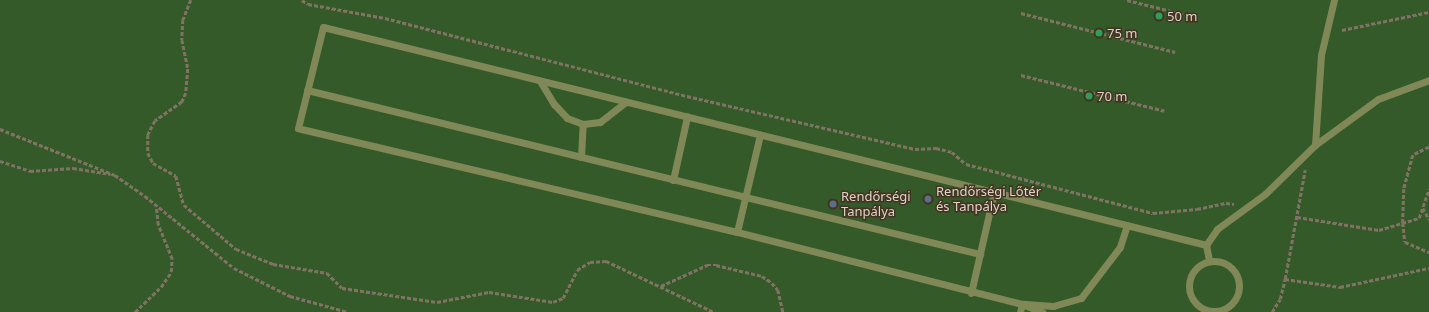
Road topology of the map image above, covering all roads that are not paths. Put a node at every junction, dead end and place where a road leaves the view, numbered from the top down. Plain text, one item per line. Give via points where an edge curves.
1 (1334, 0) edge
2 (1429, 80) edge
3 (540, 81) junction
4 (307, 90) junction
5 (626, 102) junction
6 (687, 117) junction
7 (583, 124) junction
8 (760, 135) junction
9 (1315, 145) junction
10 (581, 157) junction
11 (673, 180) junction
12 (994, 192) junction
13 (746, 197) junction
14 (1127, 225) junction
15 (737, 232) junction
16 (1206, 245) junction
17 (980, 254) junction
18 (1209, 261) junction
19 (971, 293) junction
20 (1022, 304) junction
21 (1222, 311) edge
22 (1020, 312) edge
23 (1042, 312) edge

1 - 9 lane via 1320,55
2 - 9 lane via 1378,99
3 - 4 lane via 323,27
3 - 5 lane
3 - 7 lane via 554,104 567,118
4 - 10 lane
4 - 15 lane via 298,128
5 - 6 lane
5 - 7 lane via 600,122
6 - 8 lane
6 - 11 lane
7 - 10 lane
8 - 12 lane
8 - 13 lane
9 - 16 lane via 1265,194 1217,229
10 - 11 lane
11 - 13 lane
12 - 14 lane
12 - 17 lane
13 - 15 lane
13 - 17 lane
14 - 16 lane
14 - 20 lane via 1120,247 1081,298 1053,306
15 - 19 lane
16 - 18 lane
17 - 19 lane
18 - 21 lane via 1221,262 1231,267 1238,276 1239,288 1236,299
18 - 21 lane via 1191,274 1188,285 1190,296 1196,306 1207,311
19 - 20 lane
20 - 22 lane
20 - 23 lane

